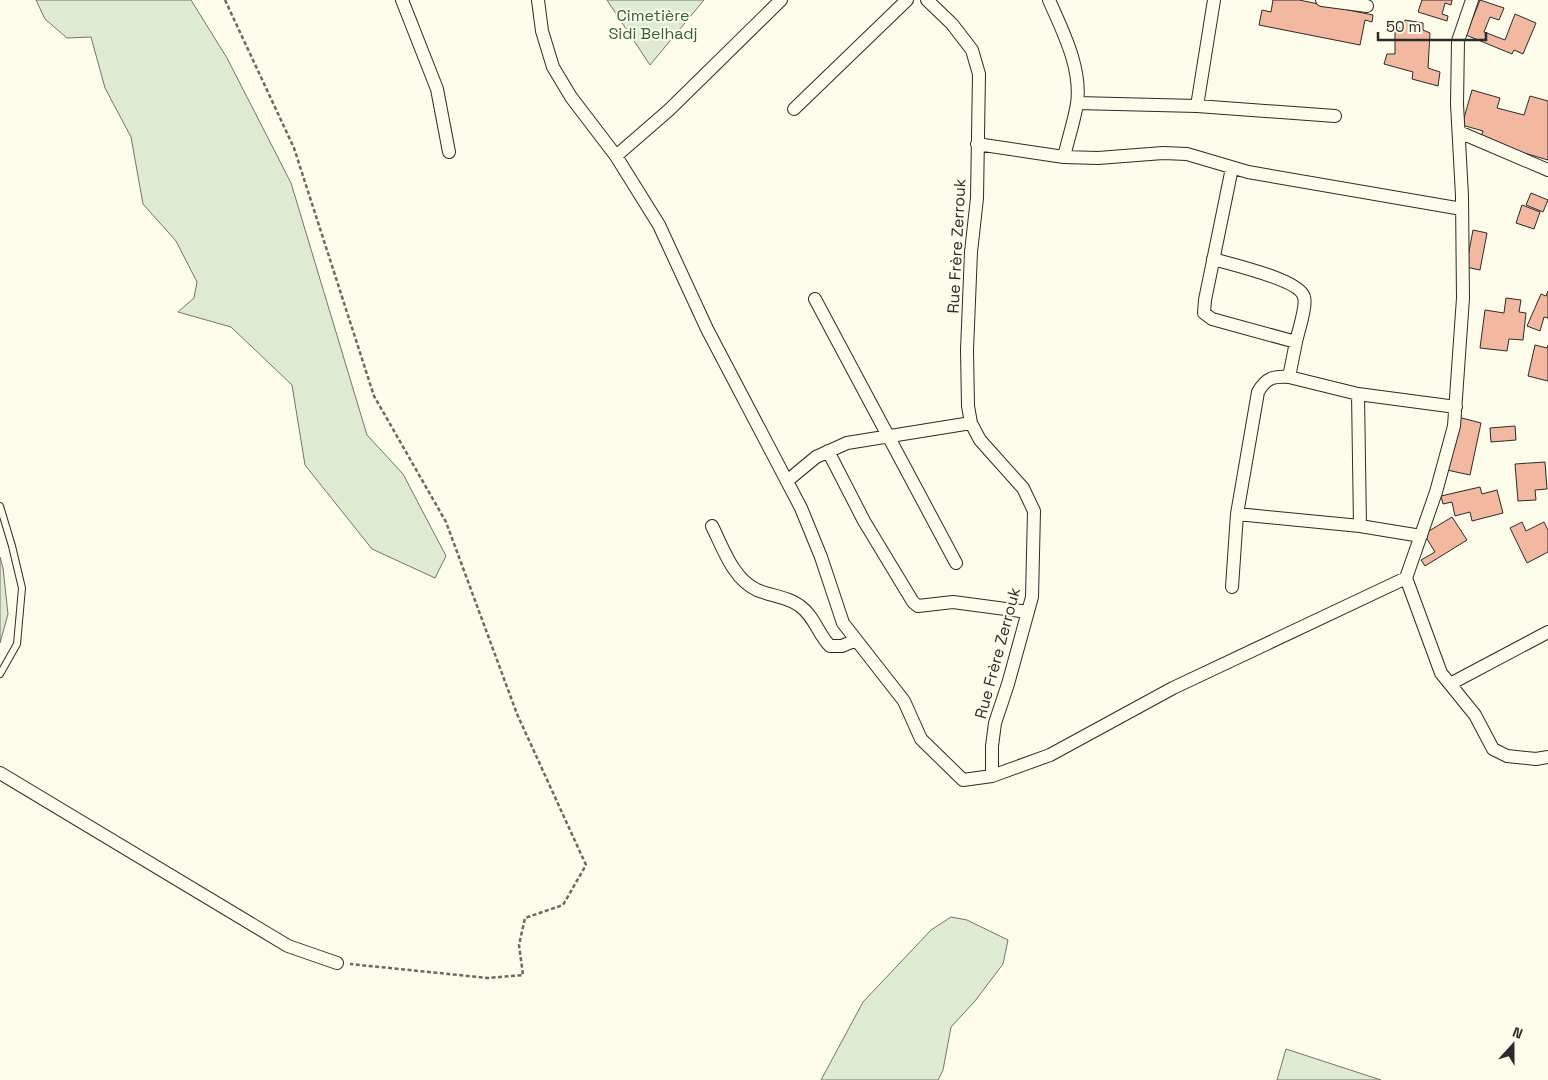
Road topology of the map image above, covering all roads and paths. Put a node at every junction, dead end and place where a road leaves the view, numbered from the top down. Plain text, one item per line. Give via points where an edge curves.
1 (225, 0) edge
2 (402, 0) edge
3 (538, 0) edge
4 (781, 0) edge
5 (907, 0) edge
6 (927, 0) edge
7 (1049, 0) edge
8 (1214, 0) edge
9 (1322, 0) edge
10 (1472, 0) edge
11 (1367, 6) dead end
12 (1077, 103) junction
13 (1197, 106) junction
14 (794, 109) dead end
15 (1335, 116) dead end
16 (1458, 132) junction
17 (977, 144) junction
18 (449, 152) dead end
19 (616, 156) junction
20 (1064, 157) junction
21 (1232, 168) junction
22 (1548, 170) edge
23 (1462, 209) junction
24 (1213, 259) junction
25 (815, 299) dead end
26 (1296, 342) junction
27 (1289, 377) junction
28 (1358, 394) junction
29 (1456, 407) junction
30 (971, 423) junction
31 (886, 435) junction
32 (828, 451) junction
33 (787, 481) junction
34 (0, 506) edge
35 (1237, 514) junction
36 (712, 526) dead end
37 (1360, 526) junction
38 (1421, 536) junction
39 (956, 563) dead end
40 (1406, 578) junction
41 (1232, 587) dead end
42 (1028, 612) junction
43 (1548, 632) edge
44 (856, 640) junction
45 (0, 674) edge
46 (1450, 684) junction
47 (1548, 757) edge
48 (0, 773) edge
49 (992, 776) junction
50 (337, 963) joint

1 - 50 path via 294,148 374,396 446,522 517,714 586,865 563,906 525,918 520,945 523,975 488,978
2 - 18 street via 437,89
3 - 19 street via 542,30 554,67 571,97
4 - 19 street via 669,110
5 - 14 street
6 - 17 street, Rue Frère Zerrouk via 952,24 972,50 979,74
7 - 12 street via 1070,48
8 - 13 street
9 - 11 street
10 - 16 street via 1458,41
12 - 13 street
12 - 20 street
13 - 15 street
16 - 22 street
16 - 23 street
17 - 20 street
17 - 30 street, Rue Frère Zerrouk via 977,198 967,350
19 - 33 street via 659,225 707,328
20 - 21 street via 1187,154
21 - 23 street
21 - 24 street
23 - 29 street via 1463,298
24 - 26 street via 1284,281 1302,291 1305,299
24 - 26 street via 1204,313 1212,319
25 - 31 street
26 - 27 street
27 - 28 street
27 - 35 street via 1274,376 1264,382 1258,392
28 - 29 street
28 - 37 street
29 - 38 street via 1454,426
30 - 31 street
30 - 42 street, Rue Frère Zerrouk via 980,440 1024,488 1034,511 1032,597
31 - 32 street via 847,443
31 - 39 street
32 - 33 street
32 - 42 street via 864,521 913,602 918,606 953,602
33 - 44 street via 821,557 843,623
34 - 45 lane via 22,588 17,644
35 - 37 street
35 - 41 street
36 - 44 street via 732,567 744,582 757,590 798,604 810,614 830,646 842,646
37 - 38 street
38 - 40 street
40 - 46 street via 1441,673
40 - 49 street via 1173,688 1050,755
42 - 49 street, Rue Frère Zerrouk via 995,723
43 - 46 street
44 - 49 street via 904,700 921,739 946,764 963,780
46 - 47 street via 1475,716 1493,749 1507,756
48 - 50 street via 288,946

